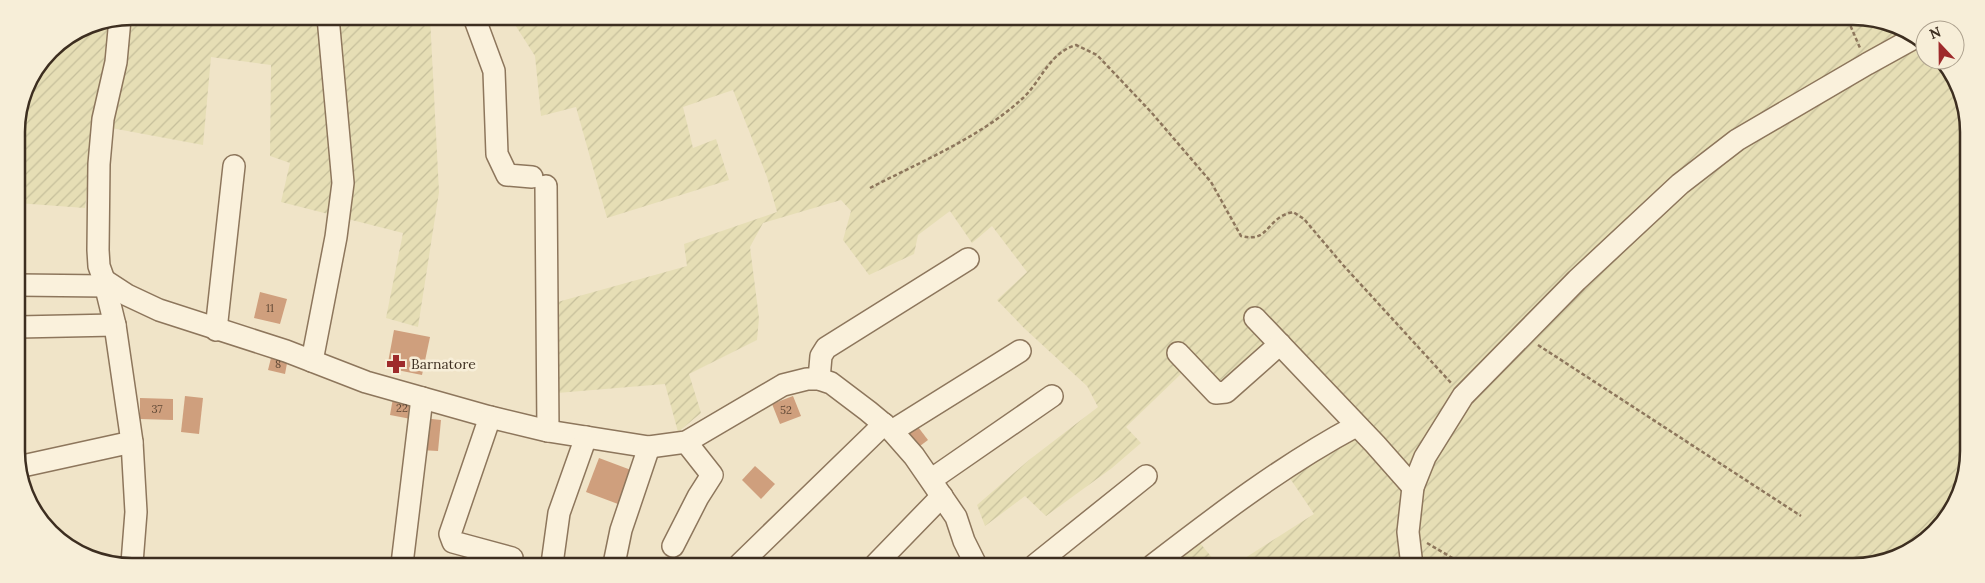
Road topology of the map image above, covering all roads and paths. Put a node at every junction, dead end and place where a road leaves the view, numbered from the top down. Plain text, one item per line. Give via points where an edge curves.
1 (329, 25) edge
2 (477, 25) edge
3 (1850, 25) edge
4 (119, 26) edge
5 (1909, 41) edge
6 (1867, 64) junction
7 (234, 166) dead end
8 (870, 188) dead end
9 (968, 259) dead end
10 (105, 283) junction
11 (25, 285) edge
12 (1255, 318) dead end
13 (114, 325) junction
14 (25, 327) edge
15 (216, 330) junction
16 (1522, 334) junction
17 (1280, 344) junction
18 (1020, 351) dead end
19 (1178, 353) dead end
20 (312, 361) junction
21 (819, 379) junction
22 (1052, 396) dead end
23 (1463, 396) junction
24 (422, 398) junction
25 (490, 417) junction
26 (1356, 426) junction
27 (888, 427) junction
28 (548, 431) junction
29 (586, 437) junction
30 (132, 442) junction
31 (686, 442) junction
32 (649, 447) junction
33 (26, 465) edge
34 (1146, 476) dead end
35 (937, 487) junction
36 (1413, 487) junction
37 (1801, 516) dead end
38 (1408, 532) junction
39 (673, 546) dead end
40 (132, 558) edge
41 (403, 558) edge
42 (512, 558) edge
43 (553, 558) edge
44 (615, 558) edge
45 (746, 558) edge
46 (881, 558) edge
47 (972, 558) edge
48 (1044, 558) edge
49 (1162, 558) edge
50 (1411, 558) edge
51 (1452, 558) edge

1 - 20 street via 343,183
2 - 28 street via 494,71 497,154 508,175 539,181
3 - 6 path
4 - 10 street via 116,62 103,119 99,164 98,258
5 - 6 street
6 - 16 street via 1738,140 1688,178 1652,208
7 - 15 street
8 - 23 path via 976,133 1024,98 1064,48 1076,45 1097,55 1157,119 1211,182 1241,236 1252,239 1264,234 1281,216 1293,212 1304,219
9 - 21 street via 826,348 821,356
10 - 11 street
10 - 13 street
10 - 15 street via 158,310
12 - 17 street
13 - 14 street
13 - 30 street
15 - 20 street
16 - 23 street
16 - 37 path
17 - 19 street via 1226,392 1216,394
17 - 26 street
18 - 27 street
20 - 24 street via 366,382
21 - 27 street via 831,383
21 - 31 street via 783,385
22 - 35 street
23 - 36 street via 1425,457
24 - 25 street
24 - 41 street
25 - 28 street
25 - 42 street via 450,534 452,542
26 - 36 street
26 - 49 street via 1321,444 1256,488
27 - 35 street
27 - 45 street
28 - 29 street
29 - 32 street
29 - 43 street via 560,513
30 - 33 street
30 - 40 street via 136,512
31 - 32 street
31 - 39 street via 712,475
32 - 44 street via 621,530
34 - 48 street
35 - 46 street
35 - 47 street via 956,517
36 - 38 street
38 - 50 street
38 - 51 path

